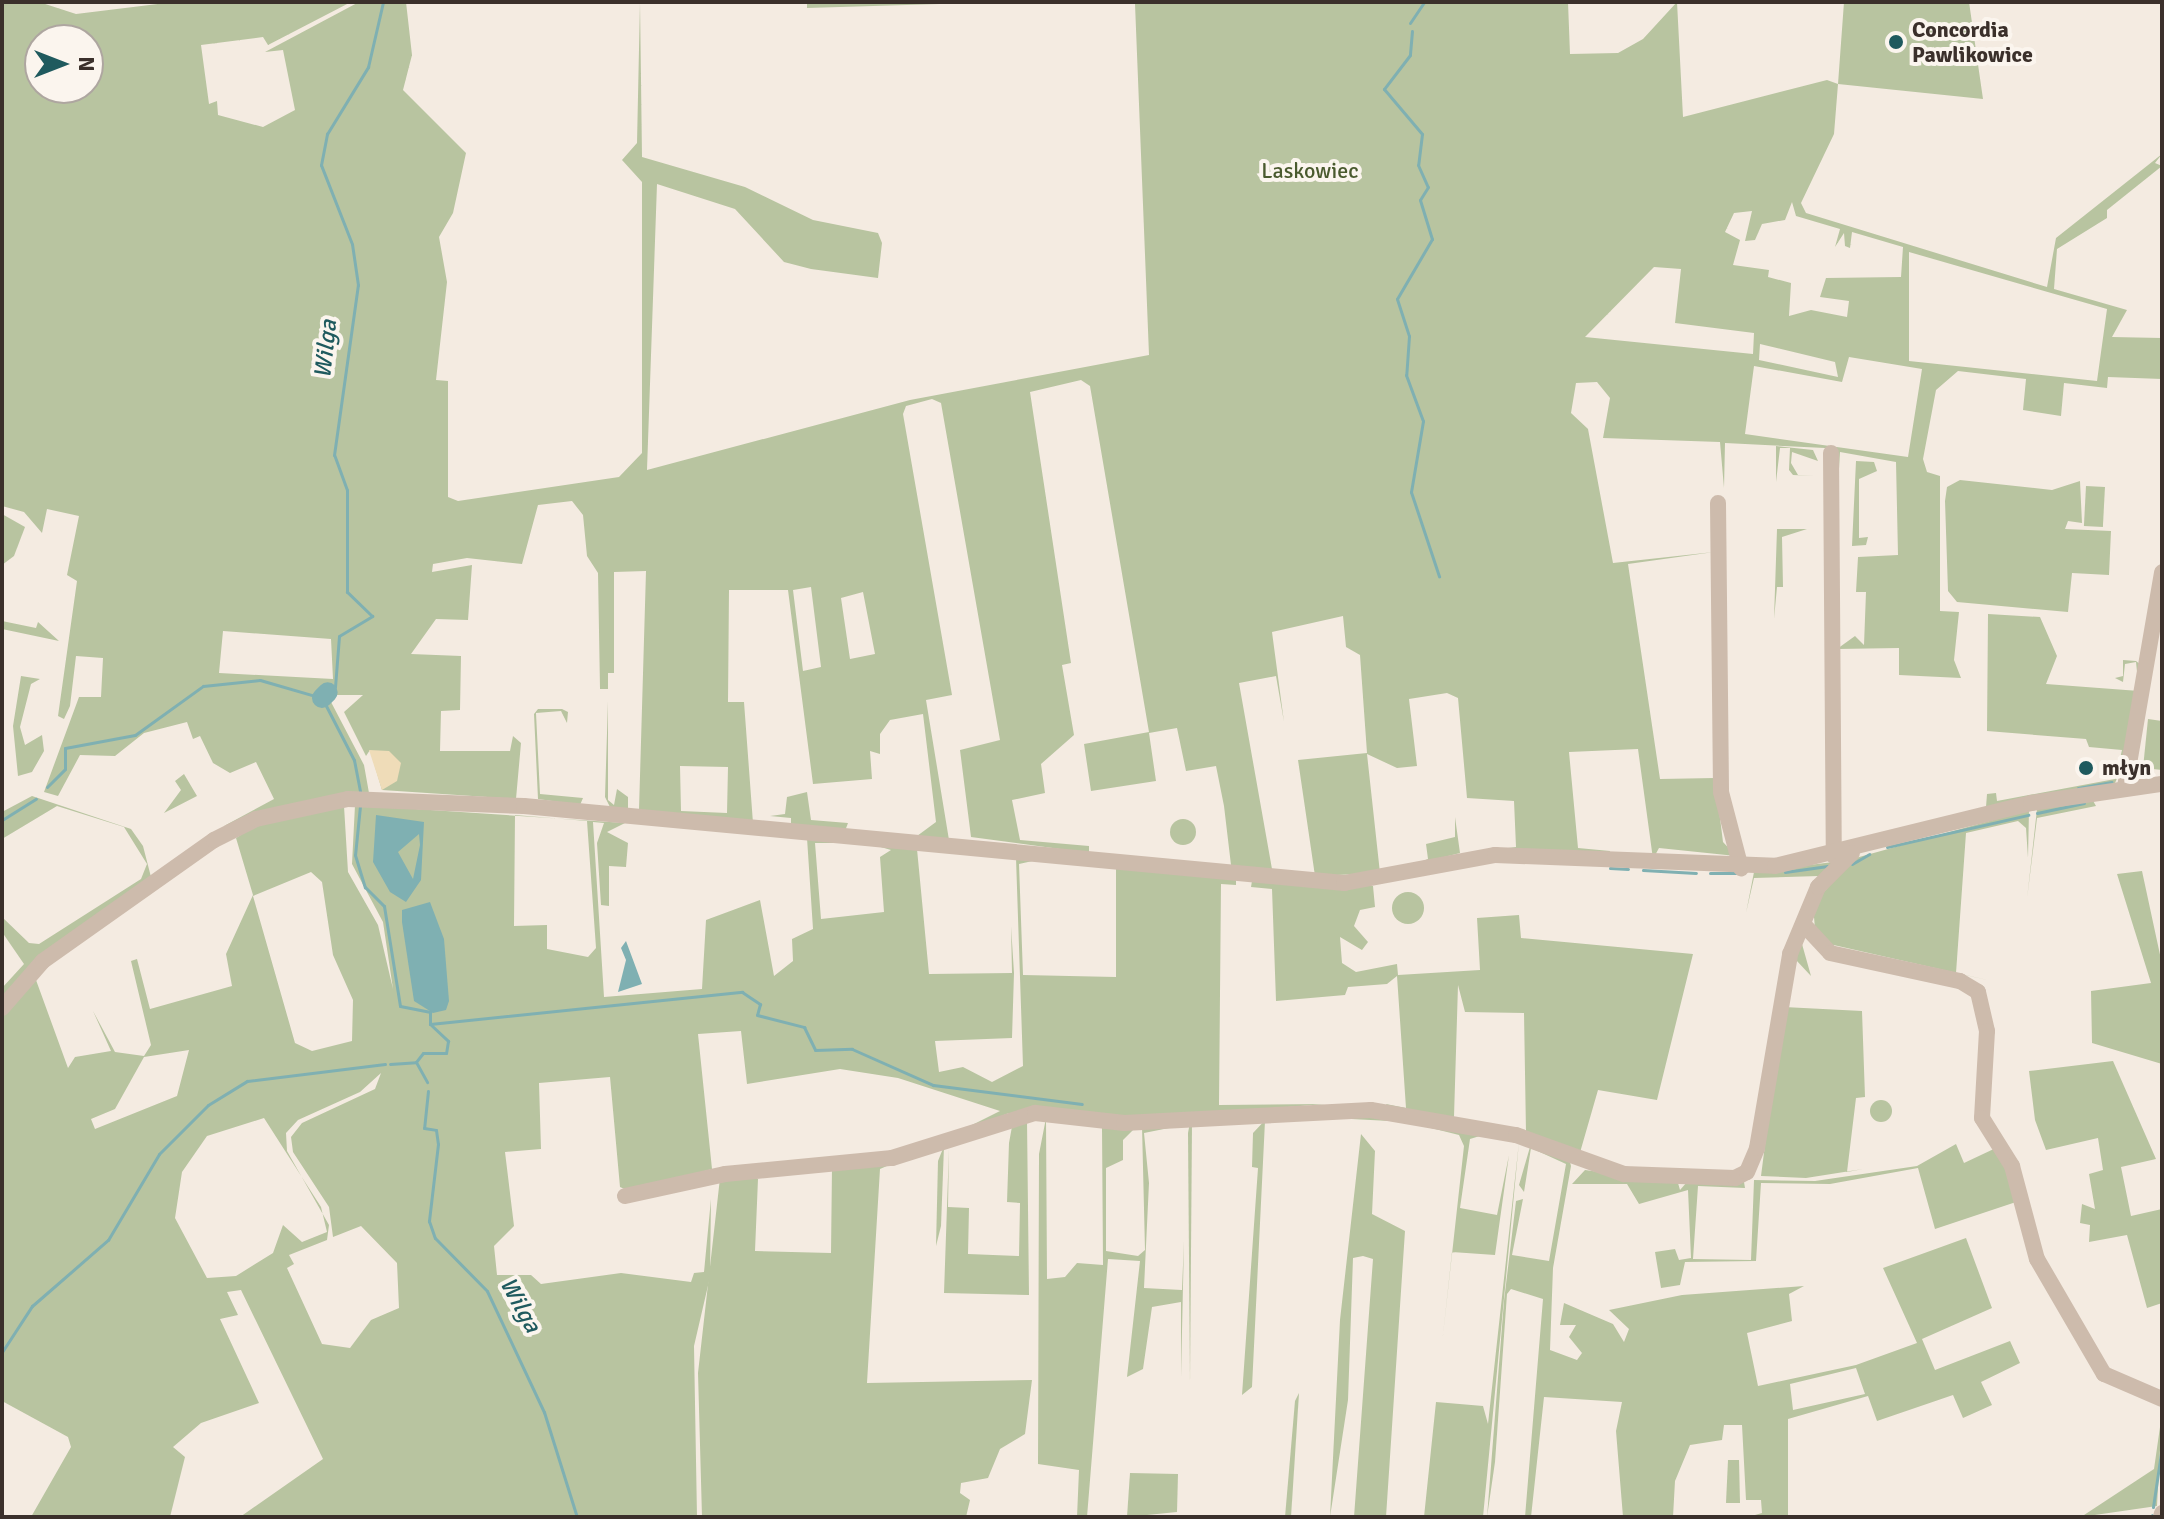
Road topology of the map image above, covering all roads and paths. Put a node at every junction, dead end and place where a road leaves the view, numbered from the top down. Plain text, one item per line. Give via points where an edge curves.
1 (1831, 453) dead end
2 (1718, 503) dead end
3 (2162, 572) edge
4 (2162, 784) edge
5 (2125, 787) junction
6 (1857, 850) junction
7 (1834, 856) junction
8 (1741, 868) junction
9 (1806, 927) junction
10 (2, 1008) edge
11 (625, 1196) dead end
12 (2162, 1399) edge

1 - 7 street
2 - 8 street via 1721,792
3 - 5 street
4 - 5 street
5 - 6 street
6 - 7 street
6 - 9 street via 1818,887
7 - 8 street
8 - 10 street via 1495,855 1368,881 1313,883 524,806 348,799 256,819 214,840 43,961
9 - 11 street via 1783,980 1755,1158 1735,1178 1624,1174 1516,1135 1371,1110 1138,1123 1031,1113 892,1158 725,1174
9 - 12 street via 1830,953 1960,981 1978,992 1986,1019 1982,1118 2012,1166 2037,1259 2104,1374

